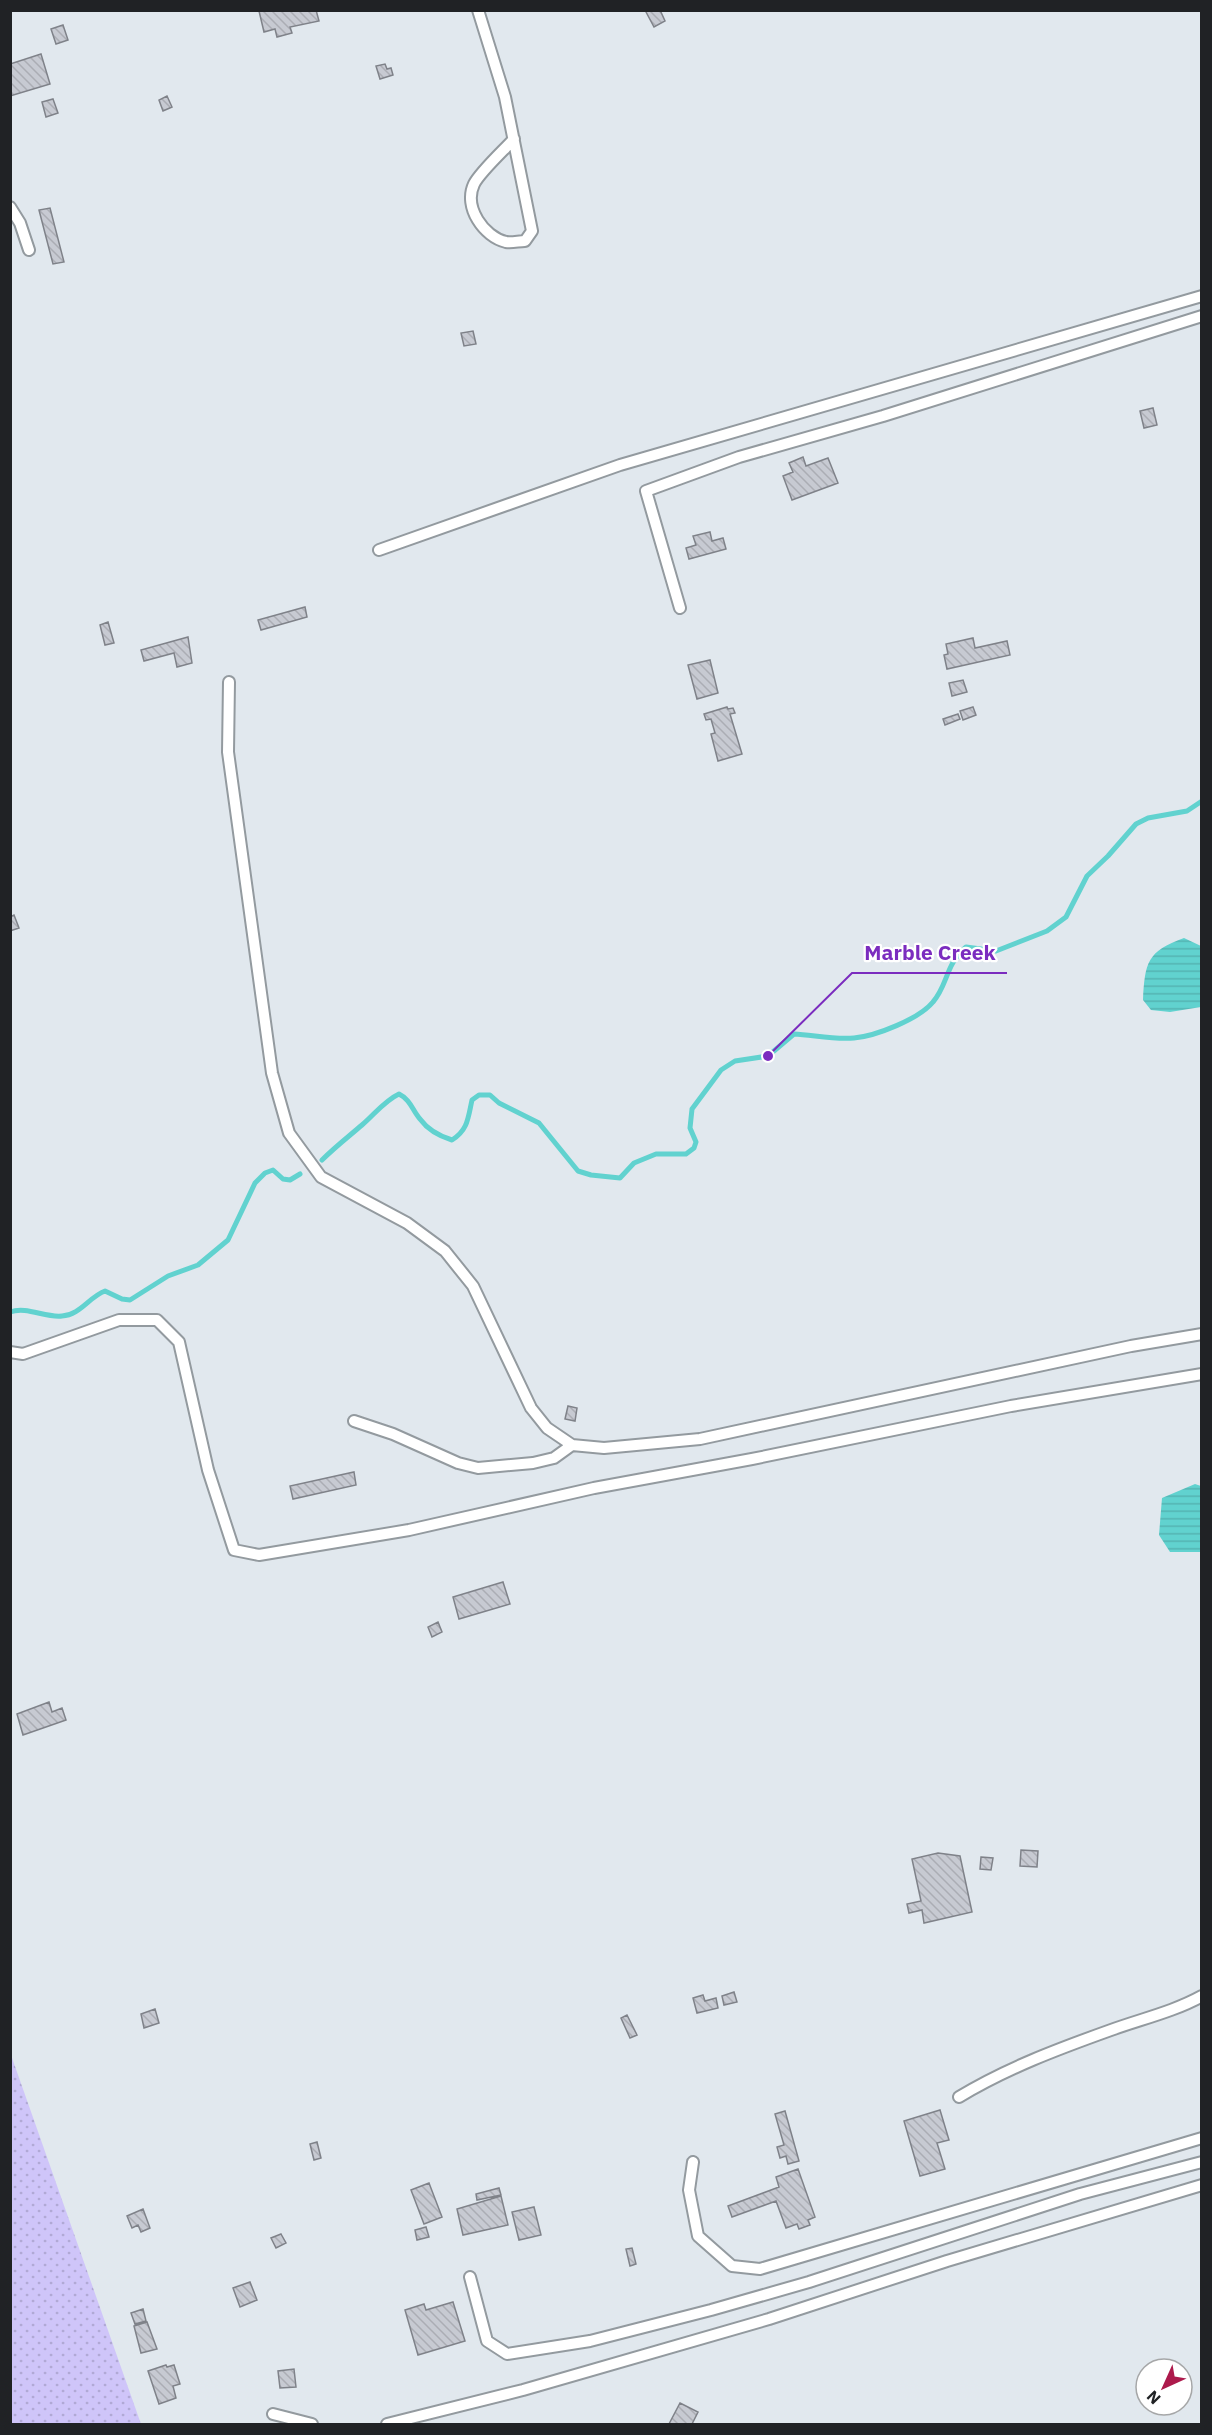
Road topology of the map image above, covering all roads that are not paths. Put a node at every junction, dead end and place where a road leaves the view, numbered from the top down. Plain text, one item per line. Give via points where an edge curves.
1 (478, 10) edge
2 (514, 139) junction
3 (10, 207) edge
4 (29, 250) dead end
5 (1202, 296) edge
6 (1202, 316) edge
7 (379, 550) dead end
8 (680, 608) dead end
9 (229, 682) dead end
10 (1202, 1334) edge
11 (10, 1352) edge
12 (1202, 1374) edge
13 (354, 1421) dead end
14 (572, 1445) junction
15 (1202, 1996) edge
16 (959, 2097) dead end
17 (1202, 2139) edge
18 (693, 2162) dead end
19 (1202, 2162) edge
20 (1202, 2186) edge
21 (471, 2277) dead end
22 (273, 2414) dead end
23 (312, 2424) edge
24 (387, 2424) edge

1 - 2 lane
2 - 2 lane via 532,231 525,241 507,242 491,234 477,220 471,202 473,184
3 - 4 lane
5 - 7 lane via 620,465
6 - 8 lane via 739,457 646,491
9 - 14 lane via 228,752 272,1072 290,1133 321,1177 407,1223 445,1251 473,1286 531,1408 547,1428
10 - 14 lane via 700,1439 604,1448
11 - 12 lane via 22,1354 119,1320 157,1320 179,1342 208,1470 234,1550 259,1555 409,1530 594,1488 1011,1406
13 - 14 lane via 477,1468 554,1458
15 - 16 lane via 1026,2061
17 - 18 lane via 760,2269 732,2266 698,2236 689,2190
19 - 21 lane via 1070,2198 809,2282 590,2341 541,2350 507,2354 487,2341
20 - 24 lane via 758,2322 523,2390
22 - 23 lane

